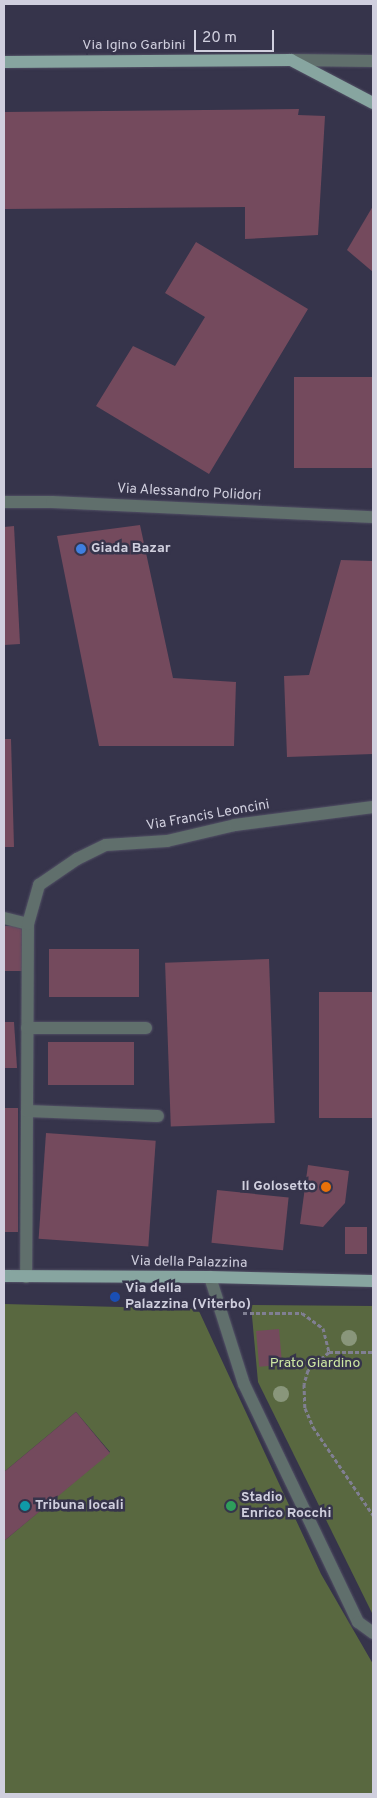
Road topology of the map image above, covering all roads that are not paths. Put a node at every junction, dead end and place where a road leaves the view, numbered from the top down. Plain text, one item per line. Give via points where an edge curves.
1 (291, 60) junction
2 (373, 61) edge
3 (4, 62) edge
4 (373, 103) edge
5 (4, 502) edge
6 (373, 517) edge
7 (373, 807) edge
8 (4, 918) edge
9 (28, 924) junction
10 (27, 1028) junction
11 (146, 1028) dead end
12 (27, 1111) junction
13 (158, 1116) dead end
14 (4, 1276) edge
15 (26, 1276) junction
16 (210, 1277) junction
17 (373, 1281) edge
18 (373, 1633) edge

1 - 2 street
1 - 3 main road, Via Igino Garbini
1 - 4 main road, Via Igino Garbini
5 - 6 street, Via Alessandro Polidori
7 - 9 street, Via Francis Leoncini via 235,825 167,840 106,845 77,859 39,885
8 - 9 street
9 - 10 street, Via Francis Leoncini
10 - 11 street
10 - 12 street, Via Francis Leoncini
12 - 13 street
12 - 15 street, Via Francis Leoncini
14 - 15 main road, Via della Palazzina
15 - 16 main road, Via della Palazzina
16 - 17 main road, Via della Palazzina
16 - 18 street via 244,1384 358,1622

